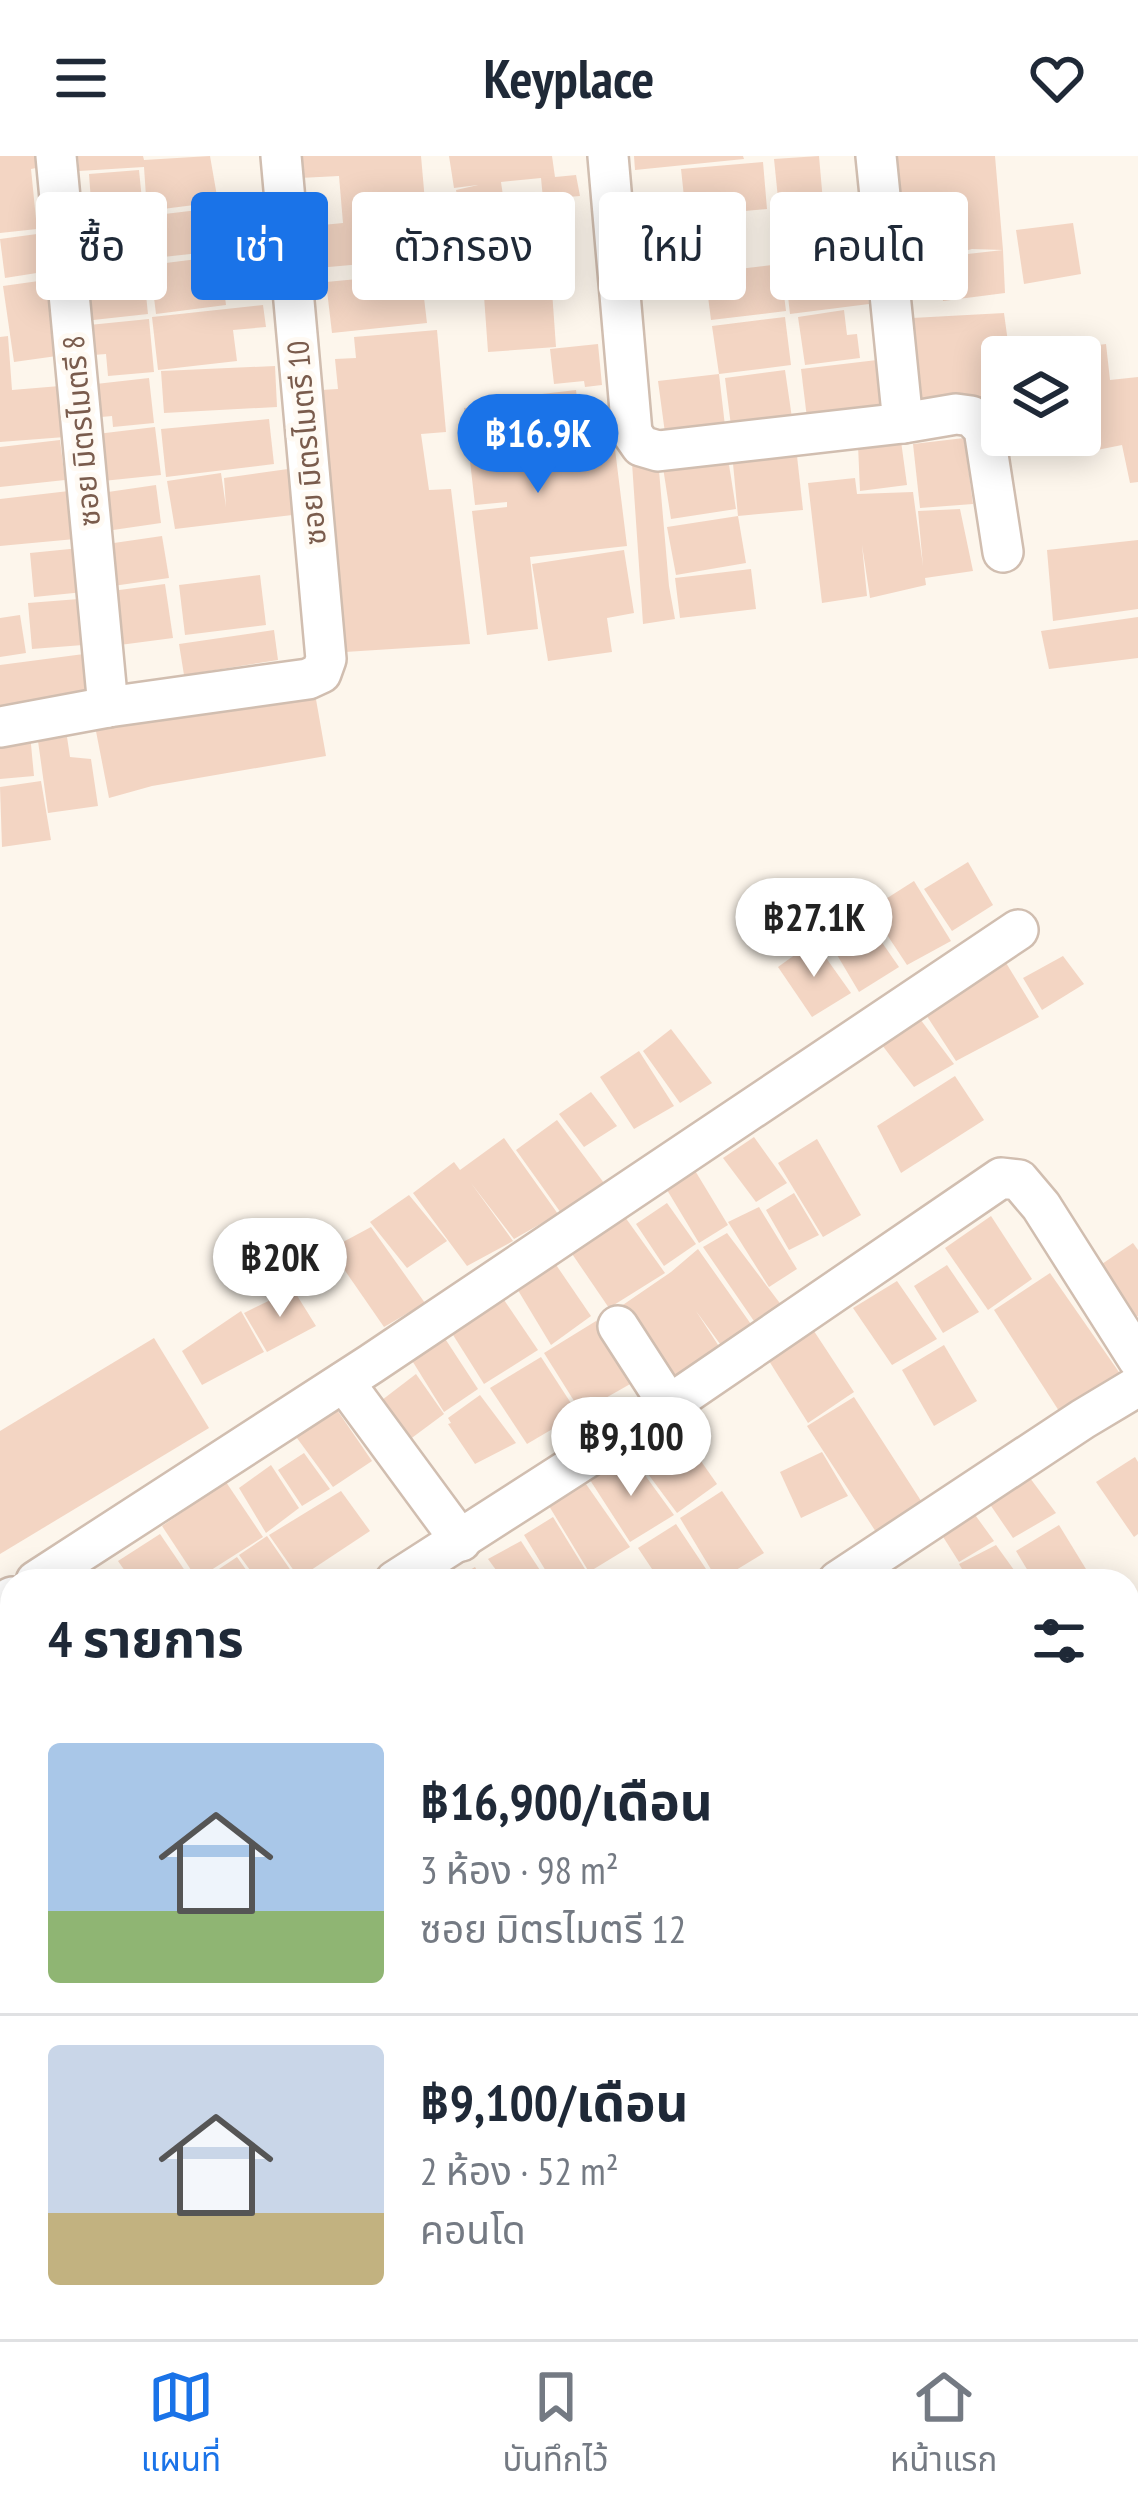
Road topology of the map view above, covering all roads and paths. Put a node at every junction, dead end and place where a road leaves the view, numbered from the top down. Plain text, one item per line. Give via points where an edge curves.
1 (56, 156) edge
2 (281, 156) edge
3 (608, 156) edge
4 (876, 156) edge
5 (903, 423) junction
6 (1003, 552) dead end
7 (108, 707) junction
8 (0, 727) edge
9 (1018, 930) dead end
10 (618, 1326) dead end
11 (1138, 1359) edge
12 (344, 1382) junction
13 (1138, 1386) edge
14 (669, 1405) junction
15 (461, 1541) junction
16 (55, 1569) edge
17 (415, 1569) edge
18 (856, 1569) edge

1 - 7 street, ซอย มิตรไมตรี 8
2 - 7 street, ซอย มิตรไมตรี 10 via 326,658 308,680
3 - 5 street via 632,434 641,446 658,451
4 - 5 street
5 - 6 street via 956,414 984,429
7 - 8 street
9 - 12 street
10 - 14 street
11 - 14 street via 1041,1206 1019,1180 1001,1178
12 - 15 street
12 - 16 street
13 - 18 street
14 - 15 street
15 - 17 street

